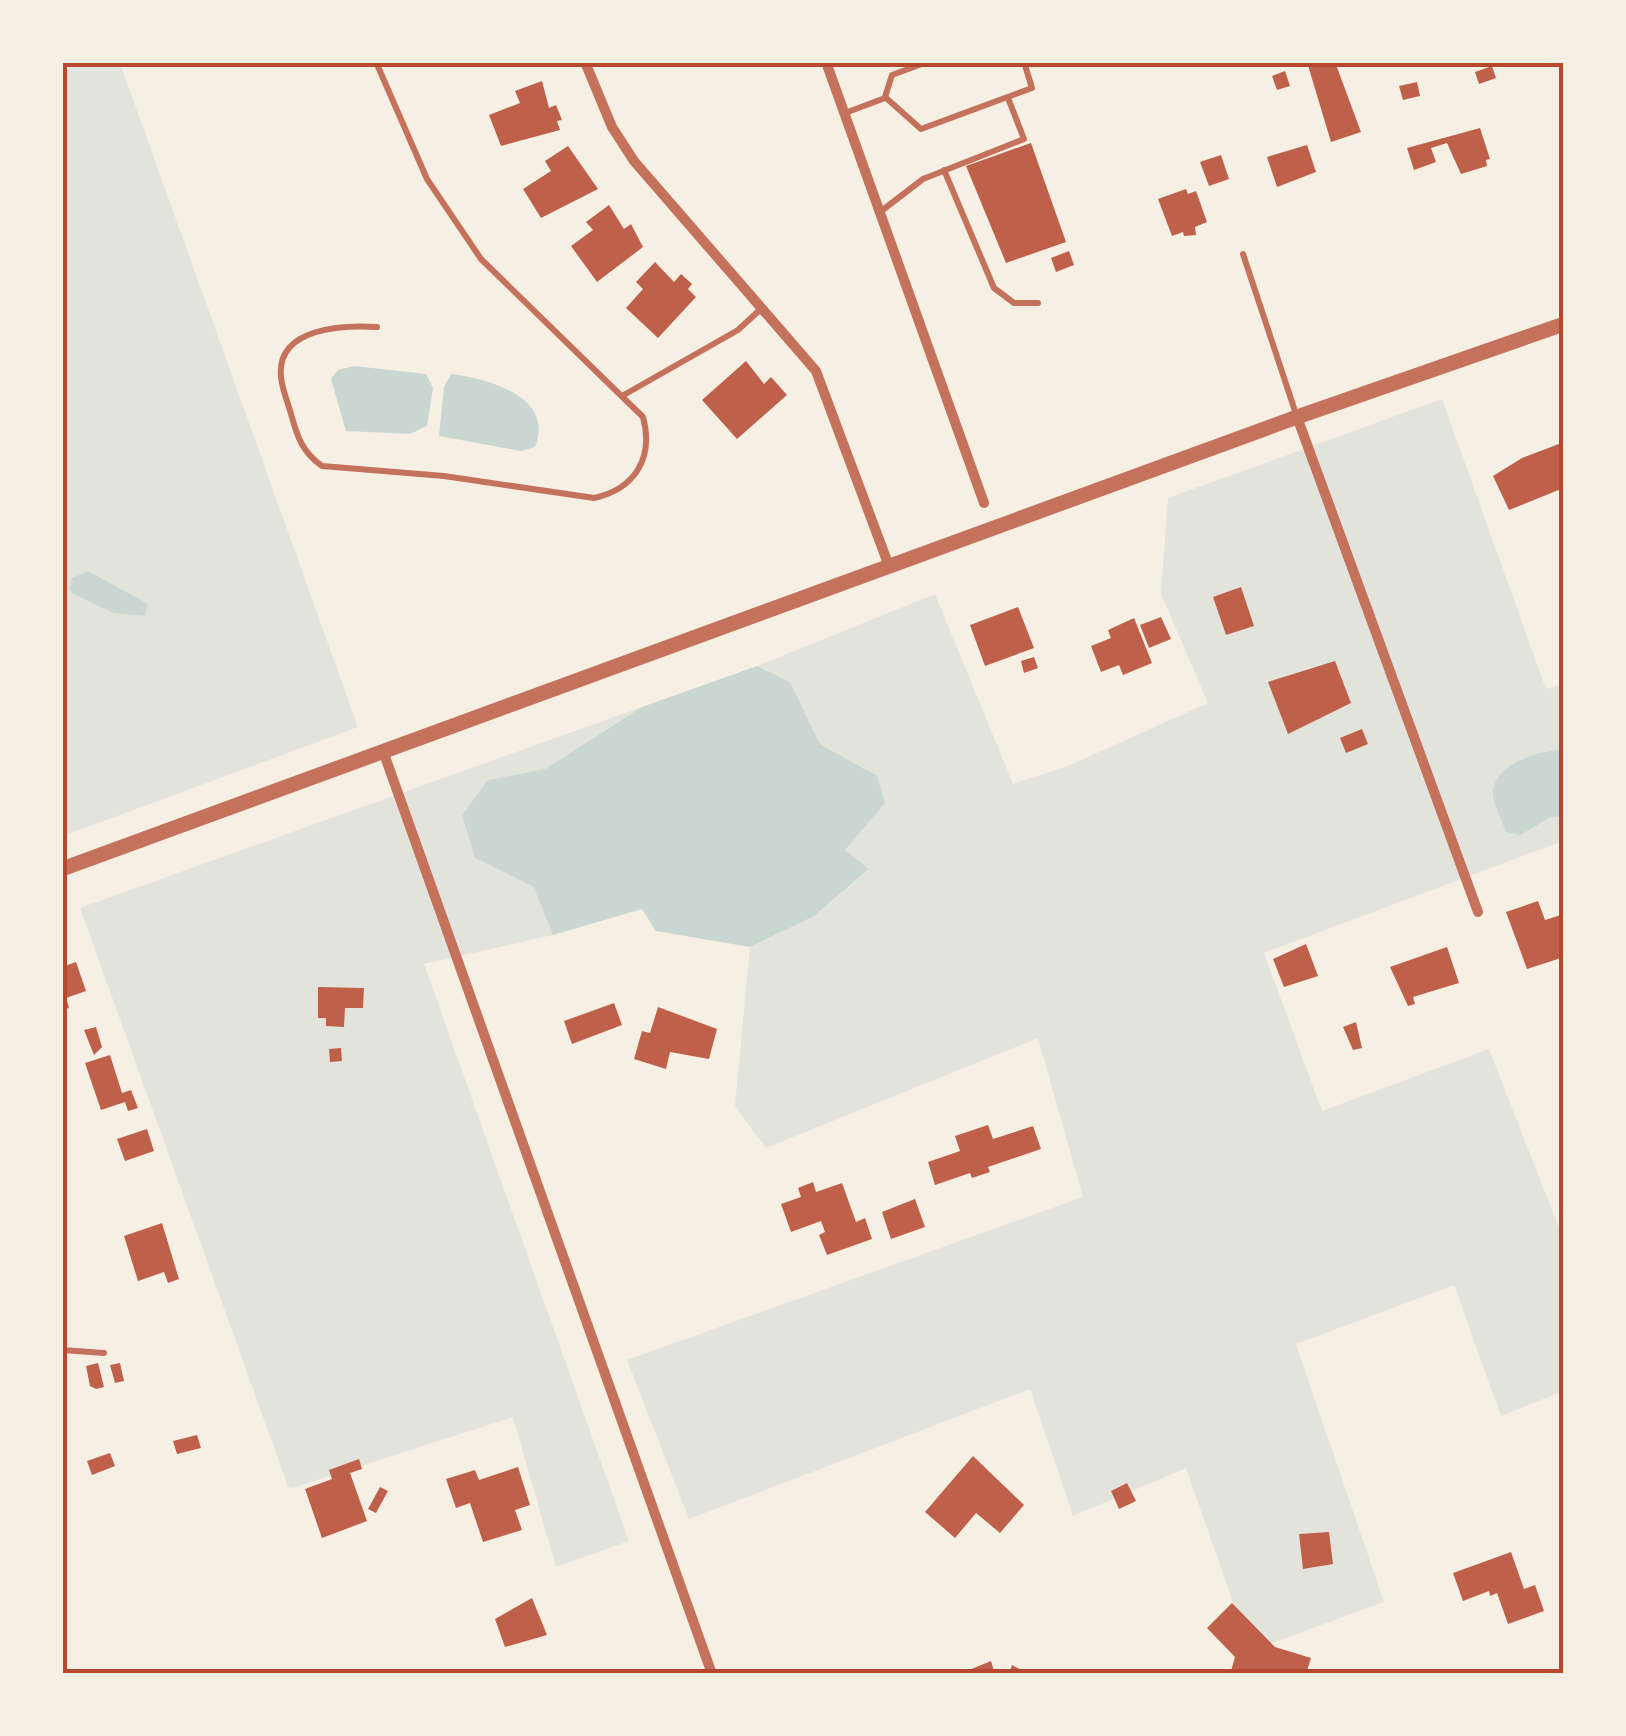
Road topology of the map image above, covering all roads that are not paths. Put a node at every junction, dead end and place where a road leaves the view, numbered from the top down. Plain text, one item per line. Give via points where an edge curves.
1 (376, 62) edge
2 (585, 62) edge
3 (826, 62) edge
4 (927, 62) edge
5 (1024, 62) edge
6 (885, 97) junction
7 (1008, 98) junction
8 (844, 114) junction
9 (944, 170) junction
10 (880, 213) junction
11 (1243, 254) dead end
12 (1038, 303) dead end
13 (763, 308) junction
14 (1564, 324) edge
15 (377, 327) dead end
16 (622, 396) junction
17 (1297, 417) junction
18 (984, 503) dead end
19 (889, 566) junction
20 (383, 751) junction
21 (62, 869) edge
22 (1478, 912) dead end
23 (62, 1350) edge
24 (104, 1353) dead end
25 (712, 1674) edge

1 - 16 lane via 427,179 482,259
2 - 13 street via 634,161
3 - 8 street
4 - 6 lane via 892,76
5 - 7 lane via 1032,88
6 - 7 lane via 920,129
6 - 8 lane
7 - 9 lane via 1024,139
8 - 10 street
9 - 10 lane
9 - 12 lane via 994,288 1014,302
10 - 18 street
11 - 17 lane
13 - 16 lane via 738,330
13 - 19 street via 816,371
14 - 17 street
15 - 16 lane via 338,324 296,341 285,358 280,374 298,438 322,466 594,498 616,493 646,456 643,417
17 - 19 street
17 - 22 street
19 - 20 street
20 - 21 street
20 - 25 street
23 - 24 lane

